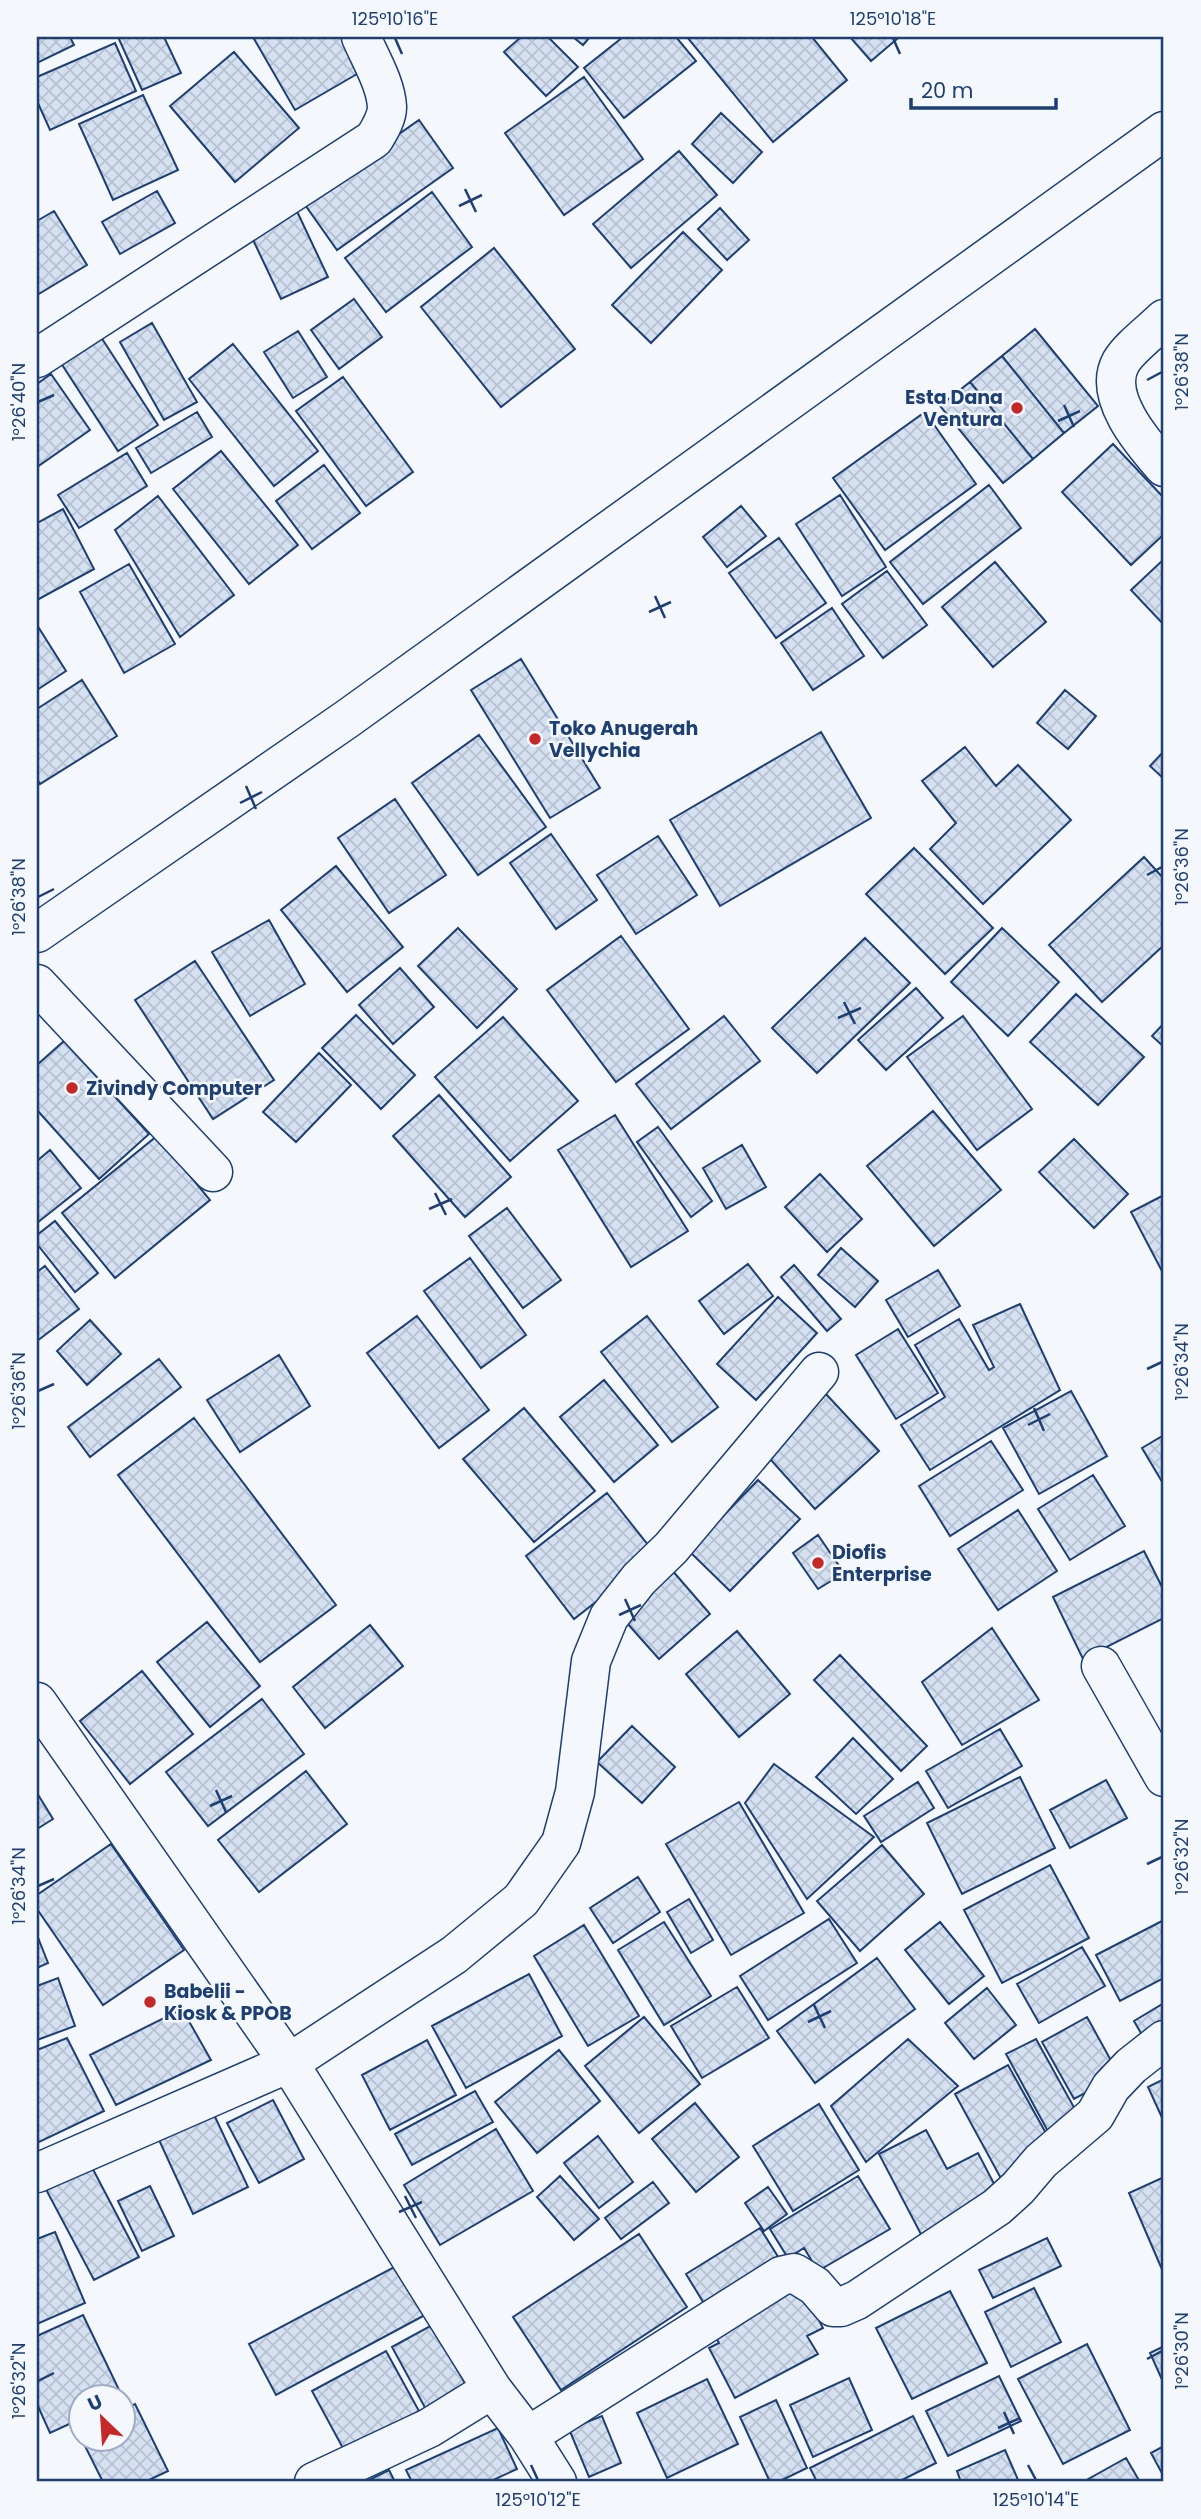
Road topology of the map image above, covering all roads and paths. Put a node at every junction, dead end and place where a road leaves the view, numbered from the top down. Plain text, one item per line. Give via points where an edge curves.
1 (362, 37) edge
2 (1159, 145) edge
3 (1164, 319) edge
4 (37, 358) edge
5 (1164, 467) edge
6 (37, 933) edge
7 (37, 984) edge
8 (213, 1171) dead end
9 (819, 1372) dead end
10 (1101, 1666) dead end
11 (37, 1702) edge
12 (1164, 1777) edge
13 (1164, 2040) edge
14 (289, 2063) junction
15 (37, 2173) edge
16 (492, 2389) junction
17 (528, 2436) junction
18 (314, 2482) edge
19 (558, 2482) edge

1 - 4 main road via 387,107 374,139
2 - 6 main road
3 - 5 main road via 1122,360 1114,380 1121,405 1141,440
7 - 8 main road
9 - 14 main road via 609,1617 591,1661 575,1792 561,1843 521,1900 454,1955
10 - 12 main road
11 - 14 main road
13 - 17 main road via 1130,2066 1095,2115 1041,2161 998,2207 857,2300 833,2307 816,2286 794,2273 781,2276
14 - 15 main road
14 - 16 main road
16 - 17 main road
16 - 18 main road via 429,2428
17 - 19 main road

